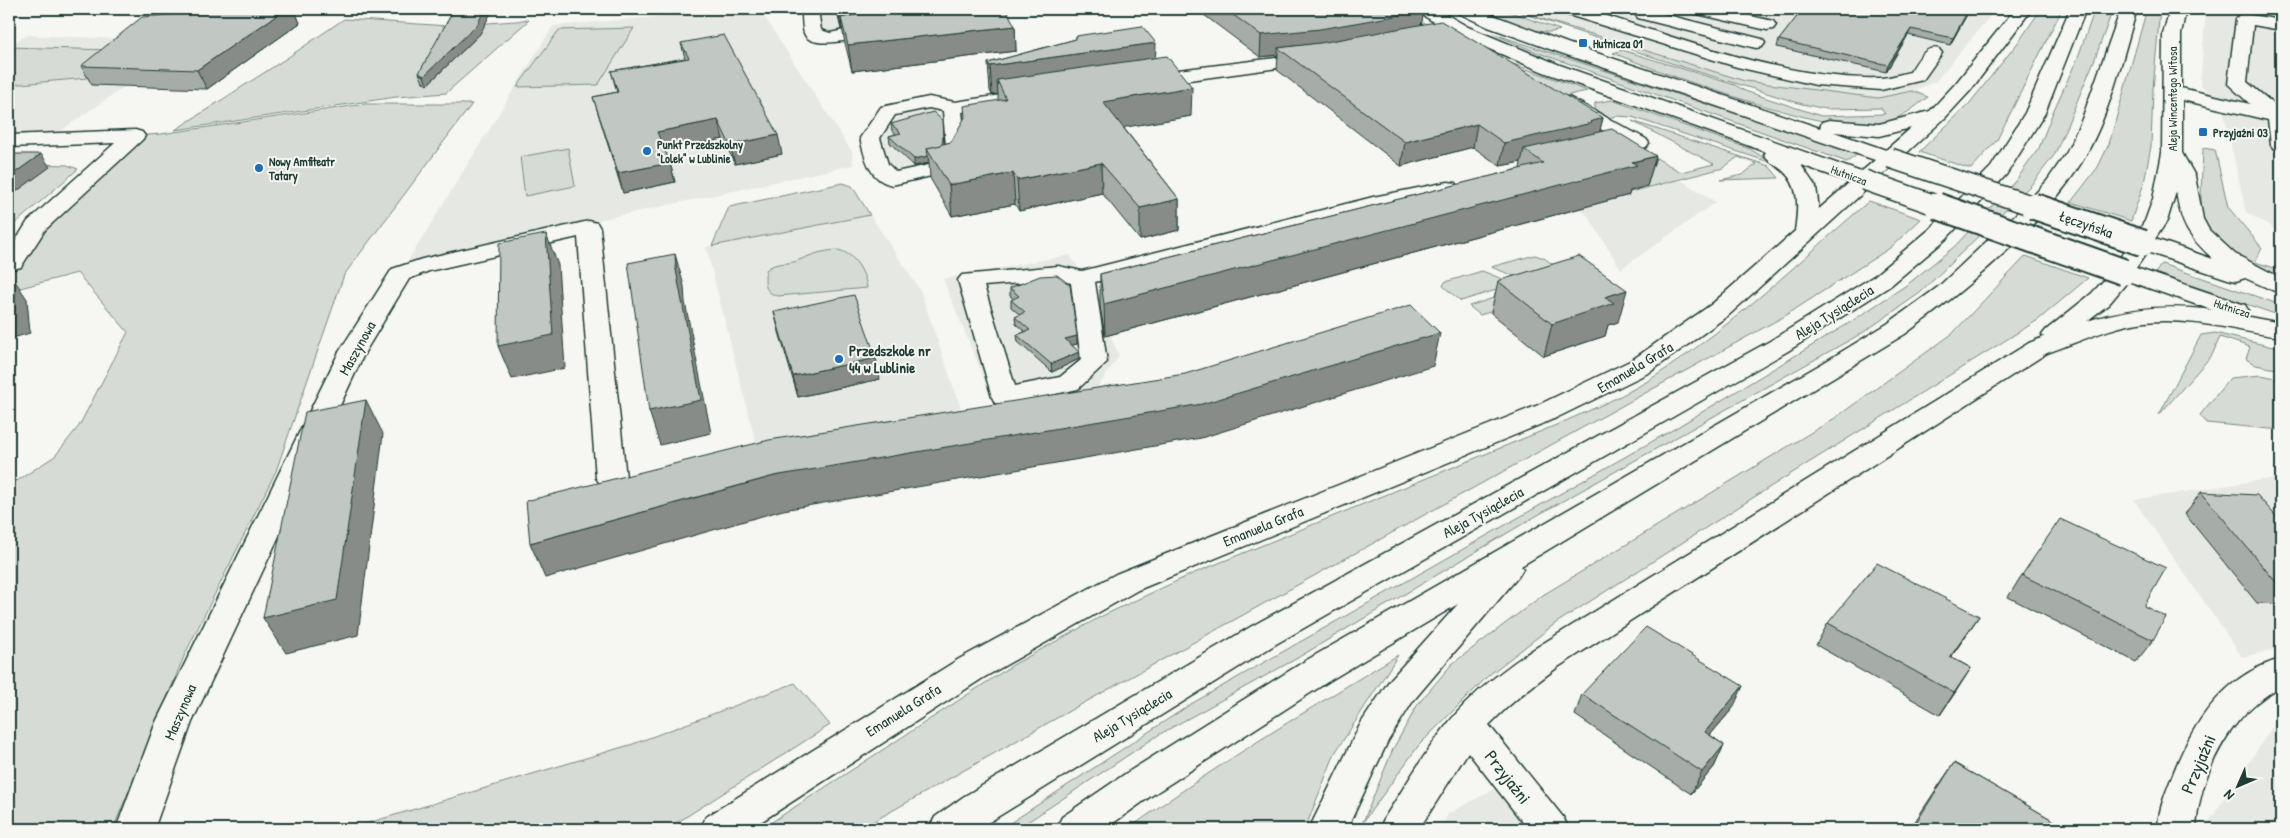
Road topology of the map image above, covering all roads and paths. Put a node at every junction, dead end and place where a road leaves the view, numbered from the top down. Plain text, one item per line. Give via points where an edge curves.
1 (810, 9) edge
2 (882, 9) edge
3 (1425, 9) edge
4 (1464, 9) edge
5 (1570, 9) edge
6 (1623, 9) edge
7 (1699, 9) edge
8 (2024, 9) edge
9 (2078, 9) edge
10 (2129, 9) edge
11 (2178, 9) edge
12 (2281, 25) edge
13 (1466, 33) junction
14 (1434, 37) edge
15 (1756, 44) junction
16 (1933, 53) dead end
17 (1336, 55) edge
18 (1743, 63) junction
19 (1532, 80) edge
20 (1127, 82) edge
21 (1607, 89) junction
22 (2172, 92) junction
23 (1020, 98) edge
24 (952, 108) junction
25 (1938, 114) junction
26 (1764, 115) junction
27 (2277, 116) junction
28 (1747, 139) junction
29 (9, 142) edge
30 (2281, 144) edge
31 (1613, 149) edge
32 (2172, 153) junction
33 (1890, 158) junction
34 (1864, 180) junction
35 (1467, 184) edge
36 (1806, 231) junction
37 (2143, 243) junction
38 (9, 263) edge
39 (2124, 272) junction
40 (1082, 278) junction
41 (2281, 288) edge
42 (2281, 324) edge
43 (2281, 330) edge
44 (2038, 348) junction
45 (611, 478) edge
46 (1522, 552) junction
47 (2281, 672) edge
48 (1468, 725) junction
49 (135, 829) edge
50 (719, 829) edge
51 (948, 829) edge
52 (1075, 829) edge
53 (1328, 829) edge
54 (1398, 829) edge
55 (1550, 829) edge
56 (2177, 829) edge

1 - 2 street via 813,33 829,39 874,29
3 - 13 street, Hutnicza
4 - 26 street, Hutnicza via 1561,47
5 - 18 street
6 - 15 street
7 - 15 street via 1770,20
8 - 25 street via 1963,88
9 - 51 street, Aleja Tysiąclecia via 2035,113 1999,171 1964,209 1882,281 1770,351 1264,635
10 - 46 street via 2092,119 2077,152 2026,218 1947,292 1896,329
11 - 22 street, Aleja Wincentego Witosa via 2172,34
12 - 27 street via 2245,19 2237,84
13 - 14 street
13 - 19 street via 1485,51
13 - 21 street, Hutnicza
15 - 18 street
16 - 18 street via 1916,76 1881,84 1816,79
17 - 20 street
21 - 28 street, Hutnicza
21 - 31 street via 1563,100 1640,143
22 - 27 street
22 - 32 street, Aleja Wincentego Witosa
23 - 24 street
24 - 24 street via 956,146 946,167 892,179 878,166 870,138 888,111 920,104 946,103
25 - 26 street via 1895,127 1863,130
25 - 33 street
26 - 33 street, Hutnicza
27 - 30 street
28 - 34 street, Hutnicza
28 - 36 street via 1778,157 1802,179 1810,206
29 - 38 street via 135,136 36,226 13,262
32 - 37 street, Aleja Wincentego Witosa via 2164,200
32 - 41 street via 2184,176 2192,220 2200,234 2227,258
33 - 34 street
33 - 37 street, Łęczyńska, bridge
34 - 36 street, Emanuela Grafa
34 - 39 street, Hutnicza, bridge
35 - 40 street via 1373,204
36 - 50 street, Emanuela Grafa via 1721,309 1670,347 1614,382 1118,586 961,674
37 - 39 street, Aleja Wincentego Witosa
37 - 41 street, Łęczyńska
39 - 42 street, Hutnicza
39 - 44 street, Aleja Wincentego Witosa via 2100,300
40 - 40 street via 1094,362 1069,383 1005,397 970,280 1058,273
43 - 44 street via 2172,314 2145,315 2117,321
44 - 48 street via 1546,658 1492,699
45 - 49 street, Maszynowa via 589,228 422,266 400,274 352,352 174,722
46 - 52 street via 1317,671
46 - 53 street via 1401,691 1374,733
47 - 56 street, Przyjaźni via 2262,679 2232,705 2206,738 2196,757 2177,815
48 - 54 street
48 - 55 street, Przyjaźni

